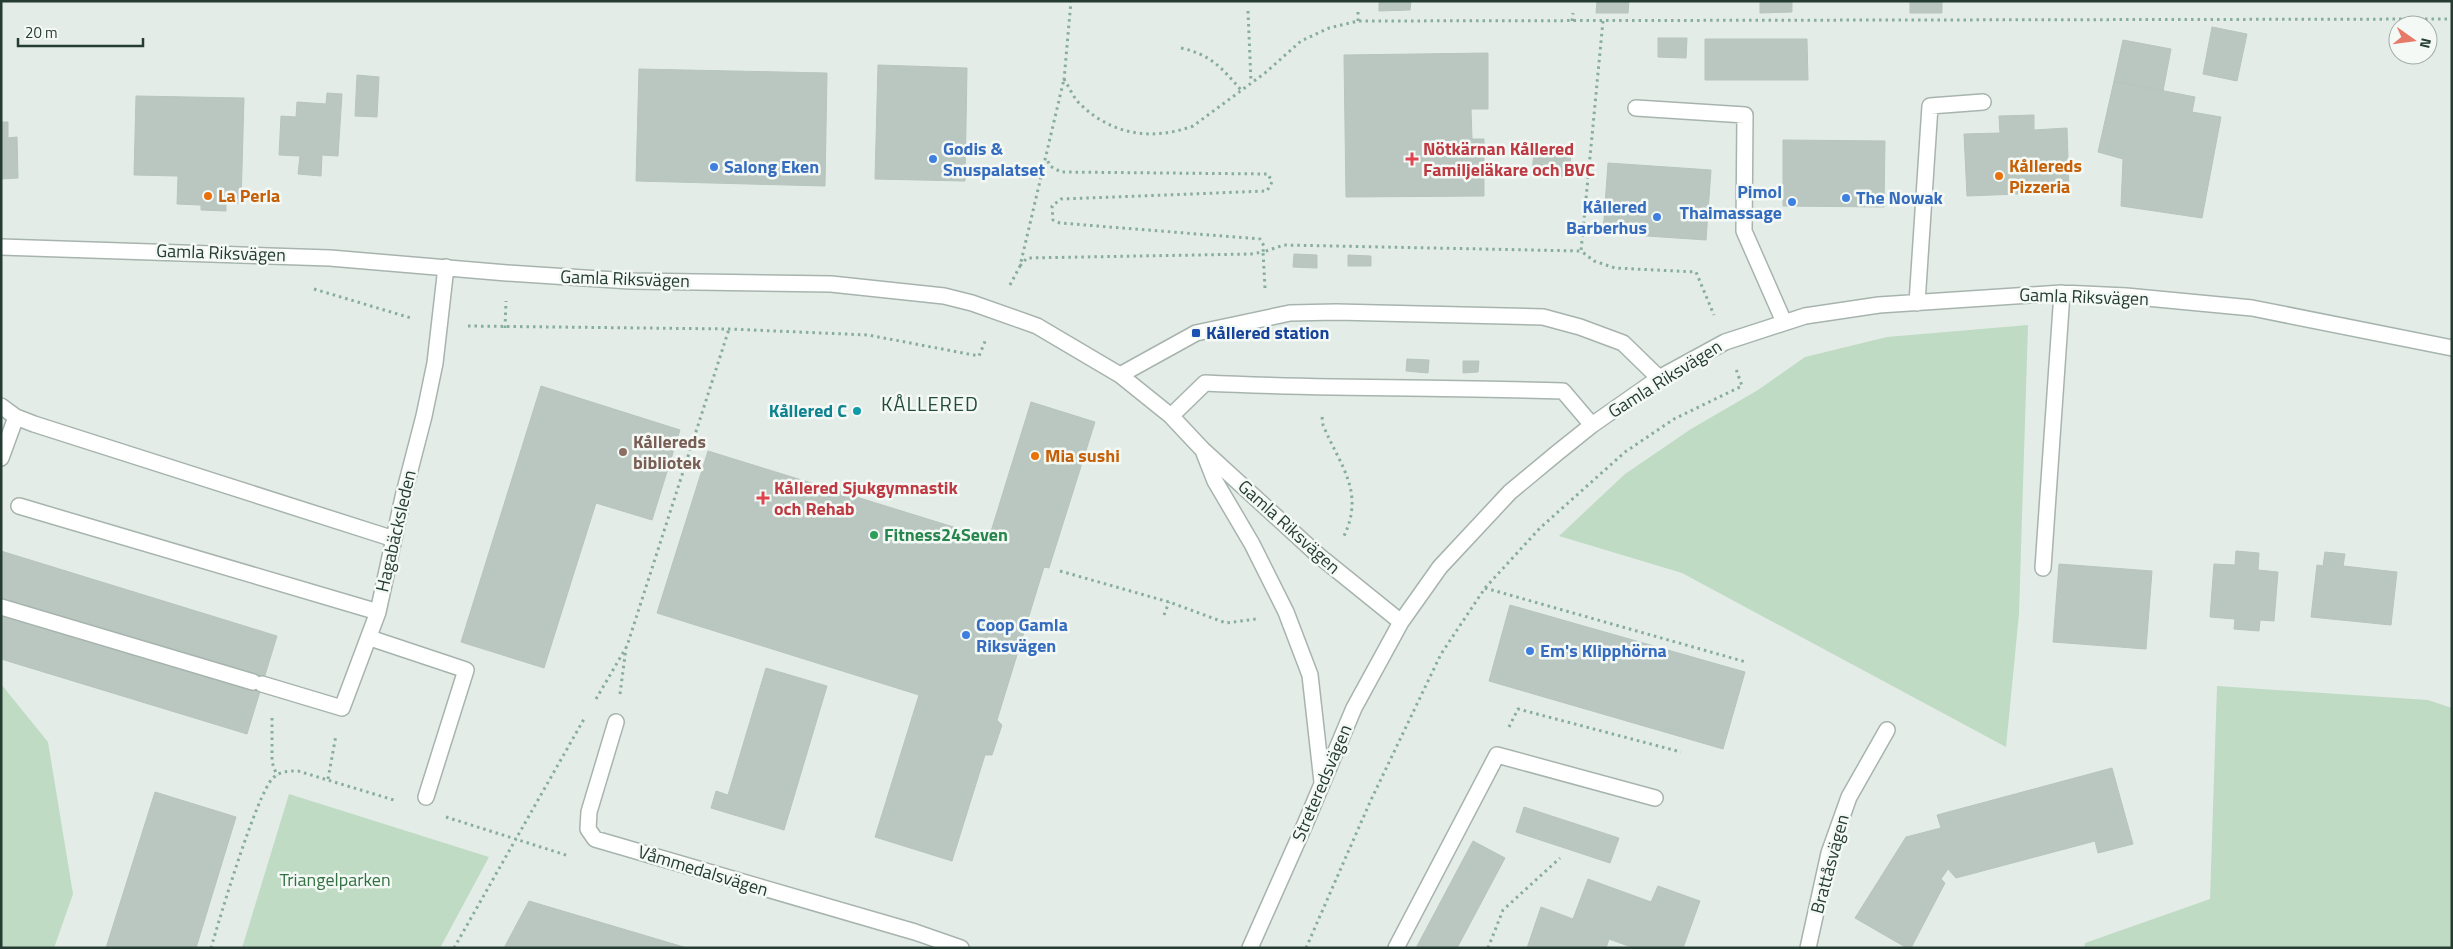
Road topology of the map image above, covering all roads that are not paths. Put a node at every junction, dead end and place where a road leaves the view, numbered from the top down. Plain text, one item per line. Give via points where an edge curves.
1 (1983, 102) dead end
2 (1636, 108) dead end
3 (1, 247) edge
4 (446, 267) junction
5 (2062, 293) junction
6 (1917, 302) junction
7 (1784, 322) junction
8 (2452, 348) edge
9 (1120, 375) junction
10 (1660, 378) junction
11 (1, 406) edge
12 (1171, 416) junction
13 (16, 417) junction
14 (1592, 425) junction
15 (1202, 449) junction
16 (1, 458) edge
17 (19, 506) dead end
18 (394, 539) junction
19 (2043, 568) dead end
20 (1, 607) edge
21 (378, 612) junction
22 (1401, 622) junction
23 (370, 638) junction
24 (616, 722) road end
25 (1887, 730) dead end
26 (1322, 784) junction
27 (426, 797) dead end
28 (1655, 798) dead end
29 (929, 942) edge
30 (961, 948) edge
31 (1250, 948) edge
32 (1396, 948) edge
33 (1808, 948) edge

1 - 6 street via 1930,106
2 - 7 street via 1745,115 1744,231
3 - 4 street, Gamla Riksvägen via 312,257
4 - 9 street, Gamla Riksvägen via 630,281 832,284 944,296 1037,326
4 - 18 street, Hagabäcksleden via 424,416
5 - 6 street, Gamla Riksvägen
5 - 8 street, Gamla Riksvägen via 2252,308
5 - 19 street
6 - 7 street, Gamla Riksvägen
7 - 10 street, Gamla Riksvägen via 1724,342
9 - 10 street via 1196,333 1290,313 1336,312 1543,317 1623,343
9 - 12 street, Gamla Riksvägen
10 - 14 street, Gamla Riksvägen
11 - 13 street
12 - 14 street via 1205,383 1269,387 1563,391
12 - 15 street, Gamla Riksvägen
13 - 16 street
13 - 18 street
14 - 22 street, Gamla Riksvägen via 1510,492 1440,567
15 - 22 street, Gamla Riksvägen via 1318,555
15 - 26 street, Gamla Riksvägen via 1215,481 1252,544 1286,612 1310,675
17 - 21 street
18 - 21 street, Hagabäcksleden
20 - 23 street, Hagabäcksleden via 342,708
21 - 23 street, Hagabäcksleden
22 - 26 street, Streteredsvägen via 1354,708
23 - 27 street via 466,670
24 - 29 street, Våmmedalsvägen via 589,812 588,829 595,839
25 - 33 street, Brattåsvägen via 1849,797 1830,853
26 - 31 street, Streteredsvägen
28 - 32 street via 1497,755
29 - 30 street, Våmmedalsvägen

